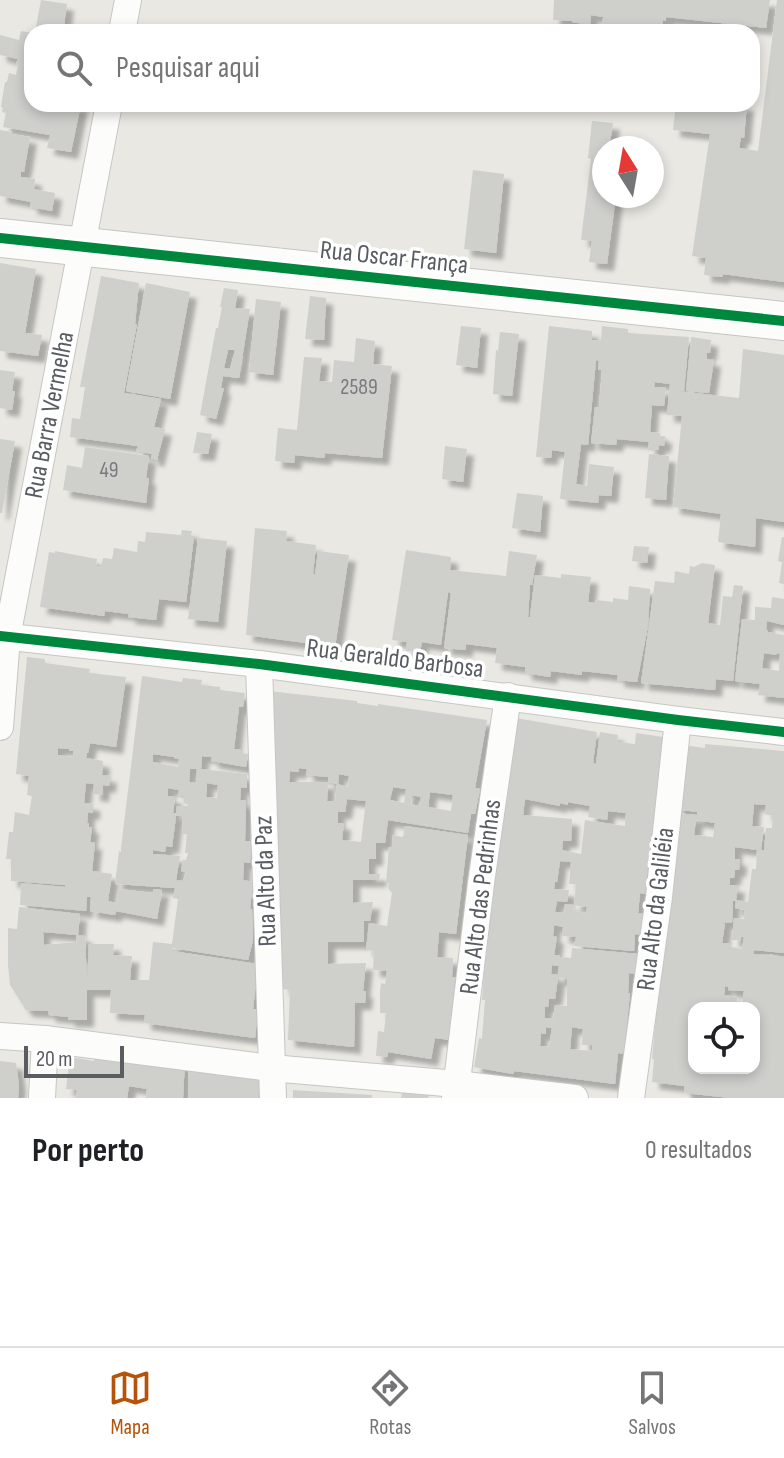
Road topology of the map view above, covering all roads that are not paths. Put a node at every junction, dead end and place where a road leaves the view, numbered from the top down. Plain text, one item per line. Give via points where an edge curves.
1 (128, 0) edge
2 (124, 24) edge
3 (108, 112) edge
4 (0, 238) edge
5 (83, 248) junction
6 (784, 321) edge
7 (4, 637) edge
8 (259, 664) junction
9 (508, 696) junction
10 (678, 720) junction
11 (0, 727) edge
12 (784, 732) edge
13 (0, 1036) edge
14 (45, 1039) junction
15 (271, 1068) junction
16 (456, 1091) edge
17 (42, 1098) edge
18 (273, 1098) edge
19 (575, 1098) edge
20 (631, 1098) edge

1 - 2 street
3 - 5 street, Rua Barra Vermelha
4 - 5 street, Rua Oscar França
5 - 6 street, Rua Oscar França
5 - 7 street, Rua Barra Vermelha
7 - 8 street, Rua Geraldo Barbosa
7 - 11 street, Rua Barra Vermelha
8 - 9 street, Rua Geraldo Barbosa
8 - 15 street, Rua Alto da Paz
9 - 10 street, Rua Geraldo Barbosa
9 - 16 street, Rua Alto das Pedrinhas
10 - 12 street, Rua Geraldo Barbosa
10 - 20 street, Rua Alto da Galiléia
13 - 14 street
14 - 15 street
14 - 17 street
15 - 16 street
15 - 18 street, Rua Alto da Paz
16 - 19 street

